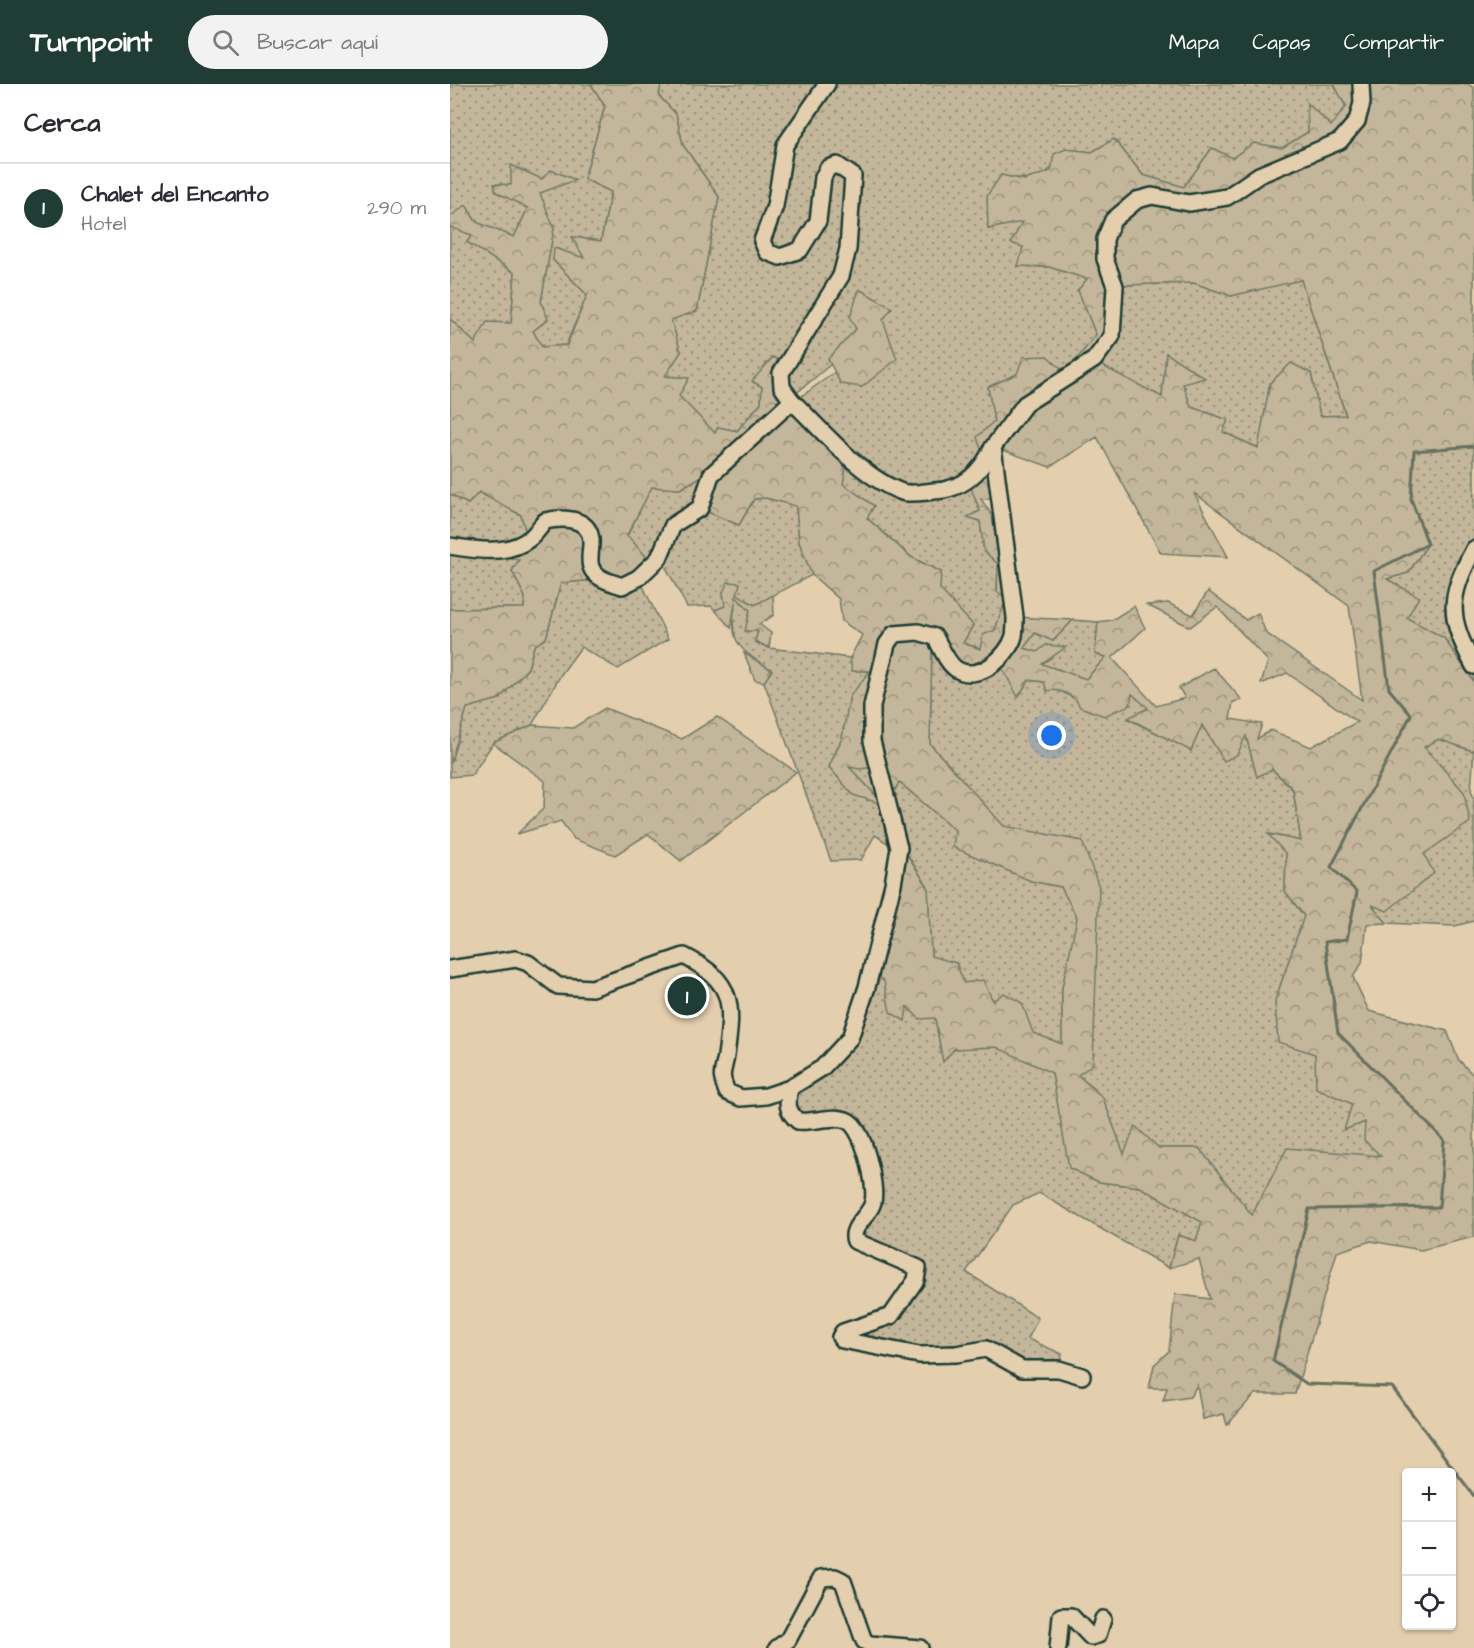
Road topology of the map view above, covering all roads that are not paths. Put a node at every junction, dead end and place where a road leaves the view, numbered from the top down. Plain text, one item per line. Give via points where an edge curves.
1 (827, 84) edge
2 (1361, 84) edge
3 (792, 401) junction
4 (993, 447) junction
5 (450, 546) edge
6 (1474, 549) edge
7 (1474, 666) edge
8 (450, 969) edge
9 (790, 1088) junction
10 (1082, 1376) dead end
11 (1103, 1619) dead end
12 (777, 1648) edge
13 (920, 1648) edge
14 (1058, 1648) edge

1 - 3 street via 785,145 775,206 762,241 768,252 780,257 800,250 818,221 823,177 828,168 837,165 853,176 848,249 841,276 781,373 782,387
2 - 4 street via 1362,103 1357,121 1340,141 1259,175 1227,197 1189,203 1152,196 1137,200 1113,220 1105,238 1105,259 1115,286 1112,336 1094,360 1025,404
3 - 4 street via 875,478 904,493 943,491 968,482 983,467
3 - 5 street via 711,475 700,507 673,525 659,558 638,579 622,586 599,578 591,567 588,530 571,519 545,521 529,539 513,546 483,551
4 - 9 street via 1015,617 1014,636 998,660 977,672 964,673 953,667 935,638 918,632 894,634 887,644 872,706 872,741 899,848 893,884 850,1038 822,1068
6 - 7 street via 1453,606 1457,634
8 - 9 street via 516,959 528,963 558,986 592,988 684,956 708,968 727,994 731,1014 721,1075 727,1092 741,1098 766,1096
9 - 10 street via 787,1106 798,1121 840,1119 854,1126 860,1135 874,1200 854,1231 855,1242 918,1268 916,1280 891,1316 843,1332 842,1340 919,1355 986,1349 1022,1369 1059,1369
11 - 14 street via 1098,1635 1091,1637 1071,1616 1061,1616
12 - 13 street via 788,1640 821,1578 827,1576 843,1581 864,1641

